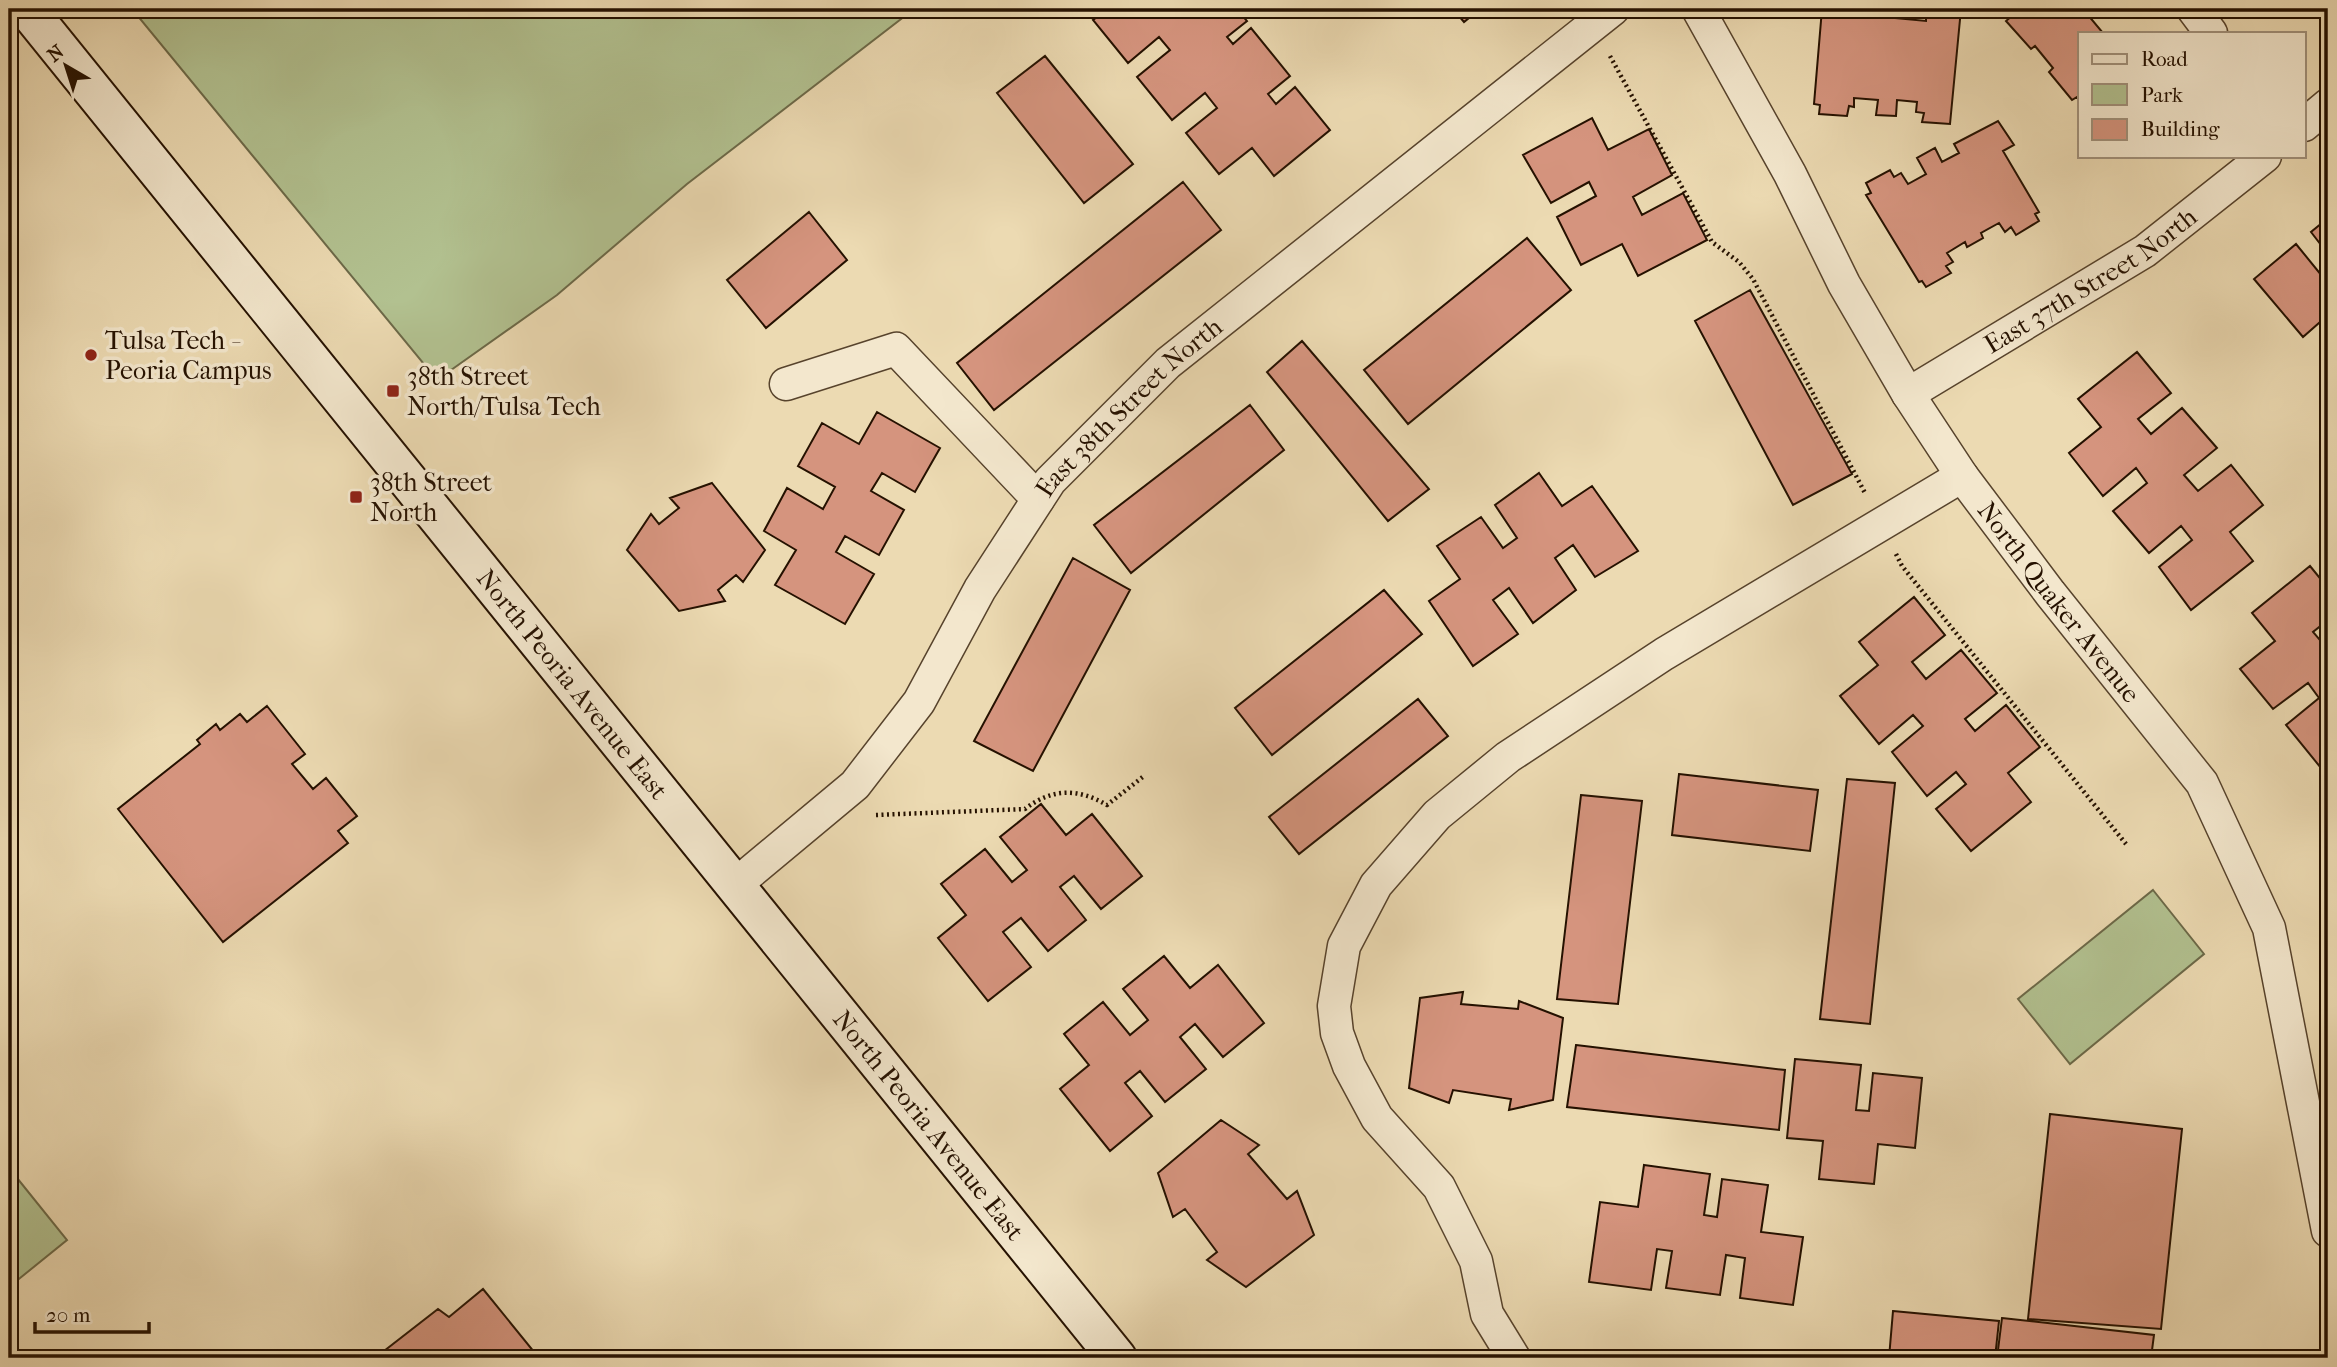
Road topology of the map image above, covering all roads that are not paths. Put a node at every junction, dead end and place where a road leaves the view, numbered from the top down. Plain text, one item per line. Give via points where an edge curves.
1 (27, 9) edge
2 (1699, 9) edge
3 (2193, 9) edge
4 (1603, 17) edge
5 (2210, 32) edge
6 (2328, 105) edge
7 (2306, 123) edge
8 (2262, 158) edge
9 (786, 384) dead end
10 (1908, 394) junction
11 (1962, 476) junction
12 (1038, 499) junction
13 (735, 885) junction
14 (2328, 1231) edge
15 (1117, 1358) edge
16 (1514, 1358) edge

1 - 13 main road, North Peoria Avenue East
2 - 10 street, North Quaker Avenue via 1790,174 1844,284
3 - 5 street
4 - 12 street, East 38th Street North via 1168,363 1049,481
6 - 7 street
8 - 10 street, East 37th Street North via 2146,251
9 - 12 street via 896,349
10 - 11 street, North Quaker Avenue
11 - 14 street, North Quaker Avenue via 2202,783 2269,928
11 - 16 street via 1664,654 1508,757 1437,815 1376,884 1344,946 1334,1006 1337,1033 1349,1066 1377,1118 1439,1187 1476,1261 1487,1314
12 - 13 street, East 38th Street North via 980,589 919,702 855,785
13 - 15 main road, North Peoria Avenue East

